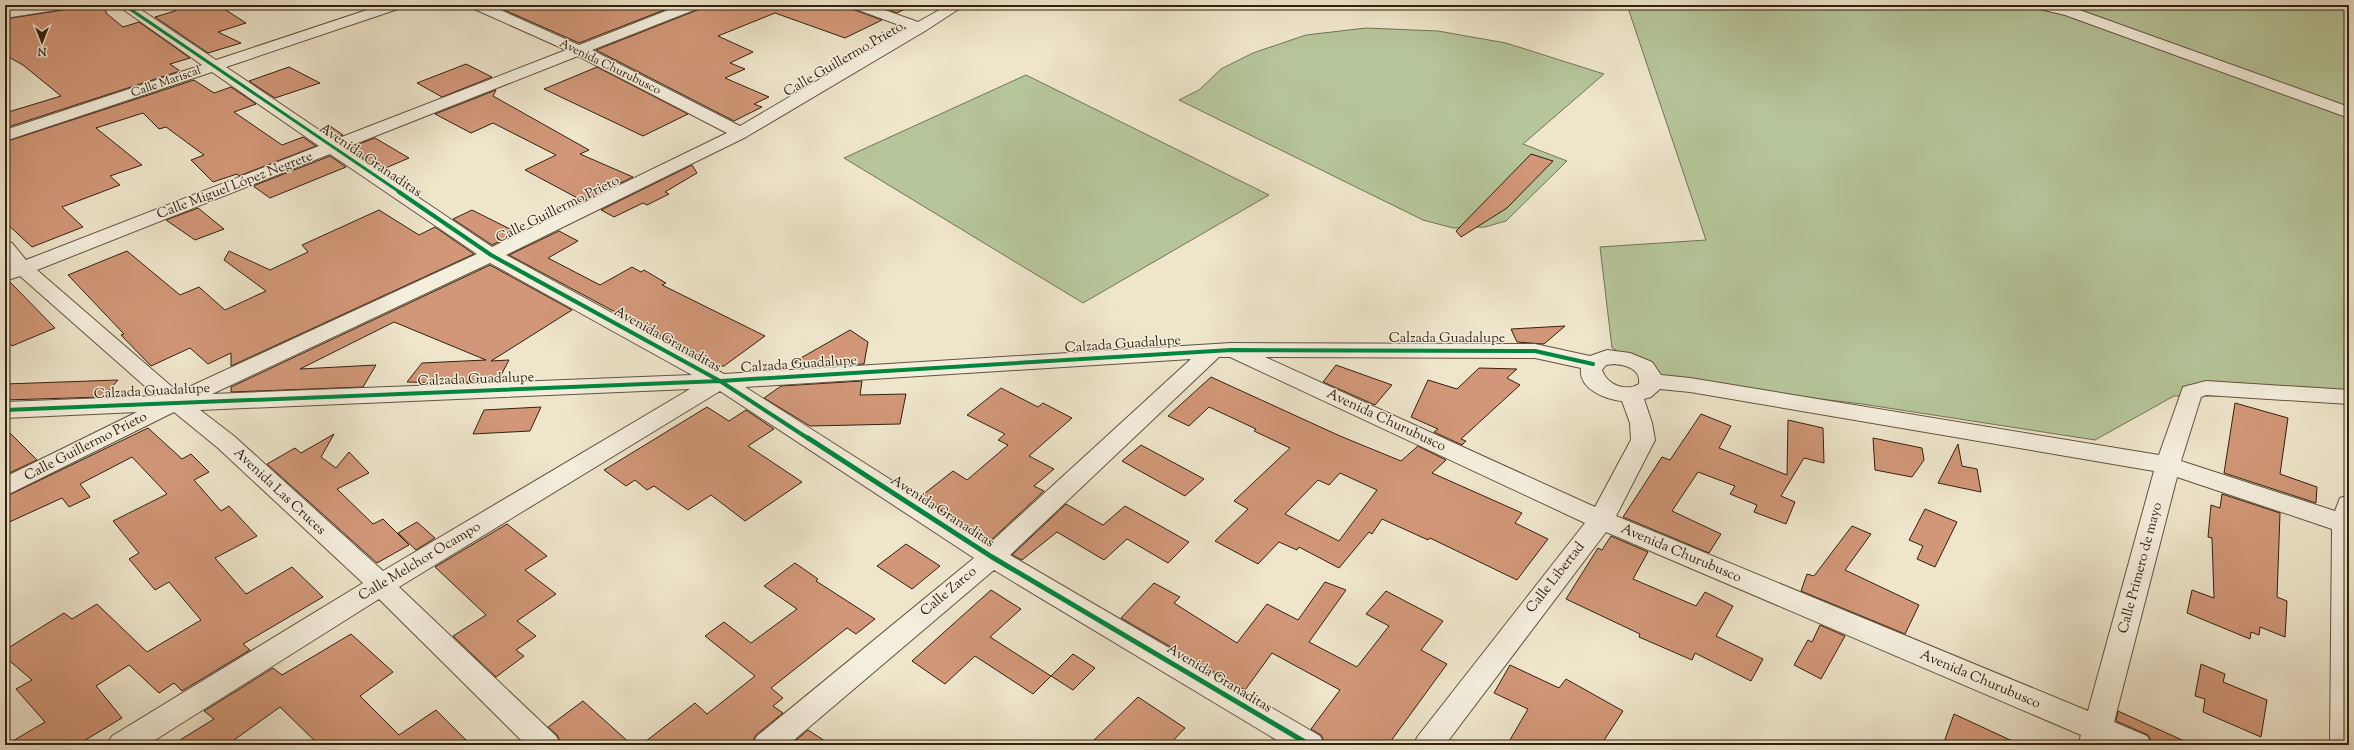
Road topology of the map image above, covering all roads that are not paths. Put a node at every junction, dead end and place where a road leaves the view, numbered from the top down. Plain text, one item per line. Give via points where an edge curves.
1 (63, 5) edge
2 (124, 5) edge
3 (396, 5) edge
4 (478, 5) edge
5 (694, 5) edge
6 (858, 5) edge
7 (958, 5) edge
8 (2041, 5) edge
9 (5, 14) edge
10 (920, 28) junction
11 (581, 50) junction
12 (214, 66) junction
13 (2349, 113) edge
14 (740, 133) junction
15 (5, 136) edge
16 (332, 148) junction
17 (5, 247) edge
18 (490, 255) junction
19 (14, 271) edge
20 (1222, 350) junction
21 (1593, 364) junction
22 (720, 381) junction
23 (1652, 381) junction
24 (1631, 395) junction
25 (2349, 397) edge
26 (176, 402) junction
27 (5, 410) edge
28 (2168, 465) junction
29 (5, 487) edge
30 (2348, 518) edge
31 (1601, 520) junction
32 (992, 557) junction
33 (381, 585) junction
34 (2096, 737) edge
35 (122, 745) edge
36 (546, 745) edge
37 (767, 745) edge
38 (1310, 745) edge
39 (1428, 745) edge
40 (2137, 745) edge
41 (2345, 745) edge

1 - 9 street
2 - 12 street, Avenida Granaditas
3 - 12 street, Calle Mariscal
4 - 11 street, Avenida Churubusco
5 - 11 street, Calle Miguel López Negrete
6 - 10 street
7 - 10 street, Calle Guillermo Prieto
8 - 13 street via 2069,11
10 - 14 street, Calle Guillermo Prieto
11 - 14 street, Avenida Churubusco
11 - 16 street, Calle Miguel López Negrete
12 - 15 street, Calle Mariscal
12 - 16 street, Avenida Granaditas
14 - 18 street, Calle Guillermo Prieto
16 - 18 street, Avenida Granaditas
16 - 19 street, Calle Miguel López Negrete
17 - 19 street, Avenida Las Cruces
18 - 22 street, Avenida Granaditas
18 - 26 street, Calle Guillermo Prieto
19 - 26 street, Avenida Las Cruces
20 - 21 street, Calzada Guadalupe via 1535,351
20 - 22 street, Calzada Guadalupe
20 - 31 street, Avenida Churubusco
20 - 32 street, Calle Zarco
21 - 23 street via 1607,357 1627,359 1645,368
21 - 24 street via 1591,375 1601,387 1619,394
22 - 26 street, Calzada Guadalupe
22 - 32 street, Avenida Granaditas
22 - 33 street, Calle Melchor Ocampo
23 - 24 street via 1646,391
23 - 28 street via 1690,385
24 - 31 street, Calle Libertad via 1641,423 1643,440
25 - 28 street, Calle Primero de mayo via 2206,388 2191,392
26 - 27 street, Calzada Guadalupe
26 - 29 street, Calle Guillermo Prieto
26 - 33 street, Avenida Las Cruces via 226,442
28 - 30 street
28 - 34 street, Calle Primero de mayo
30 - 41 street
31 - 34 street, Avenida Churubusco
31 - 39 street, Calle Libertad
32 - 37 street, Calle Zarco
32 - 38 street, Avenida Granaditas
33 - 35 street, Calle Melchor Ocampo
33 - 36 street, Avenida Las Cruces
34 - 40 street, Avenida Churubusco

